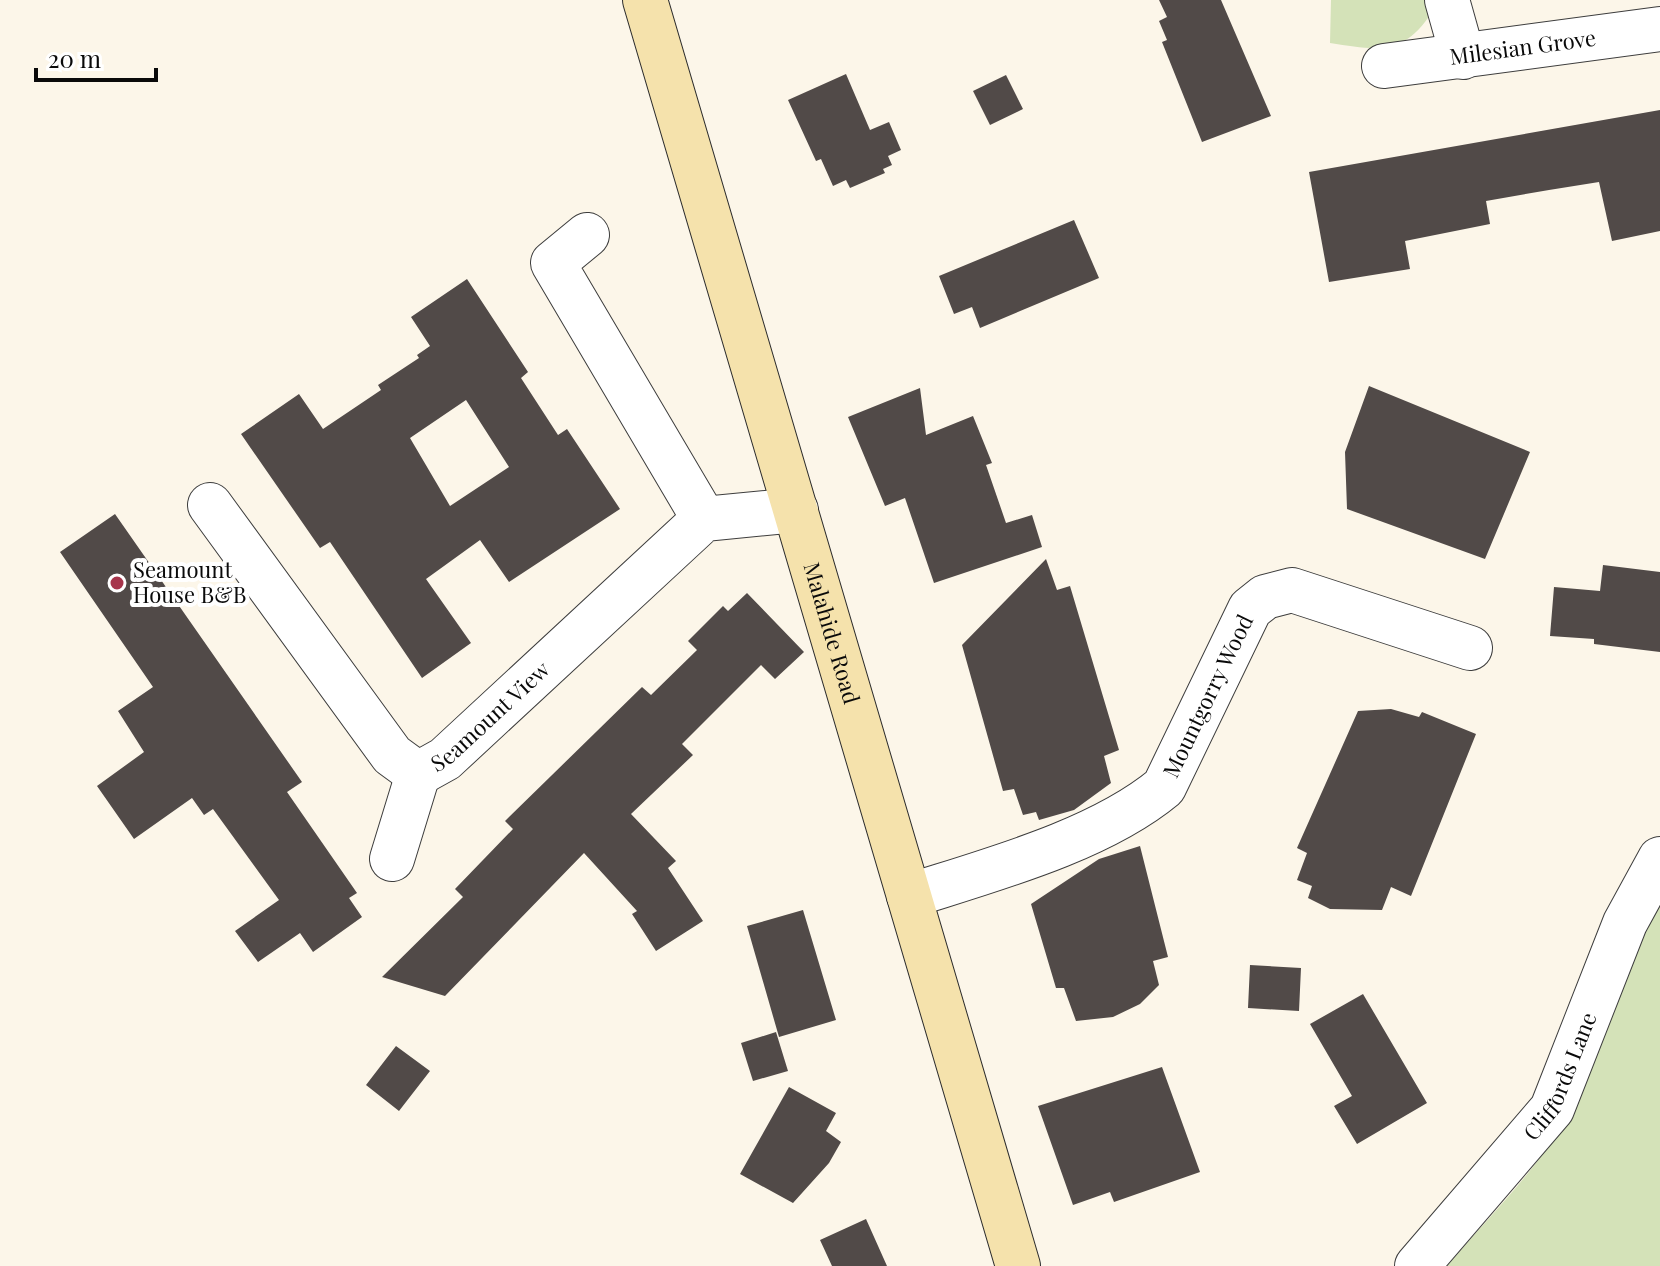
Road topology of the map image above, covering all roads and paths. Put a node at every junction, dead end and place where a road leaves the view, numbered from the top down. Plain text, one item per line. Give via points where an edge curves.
1 (645, 0) edge
2 (1447, 0) edge
3 (1660, 29) edge
4 (1463, 57) junction
5 (1384, 66) dead end
6 (587, 235) dead end
7 (210, 505) dead end
8 (796, 510) junction
9 (704, 519) junction
10 (1470, 648) dead end
11 (418, 774) junction
12 (392, 859) dead end
13 (1660, 859) edge
14 (909, 896) junction
15 (1018, 1266) edge
16 (1417, 1266) edge

1 - 8 main road, Malahide Road
2 - 4 street
3 - 4 street, Milesian Grove
4 - 5 street, Milesian Grove
6 - 9 street via 553,263
7 - 11 street, Seamount View via 392,755
8 - 9 street
8 - 14 main road, Malahide Road
9 - 11 street, Seamount View via 445,759
10 - 14 street, Mountgorry Wood via 1292,590 1265,597 1250,609 1164,787 1111,822
11 - 12 street
13 - 16 street, Cliffords Lane via 1625,923 1552,1109
14 - 15 main road, Malahide Road

